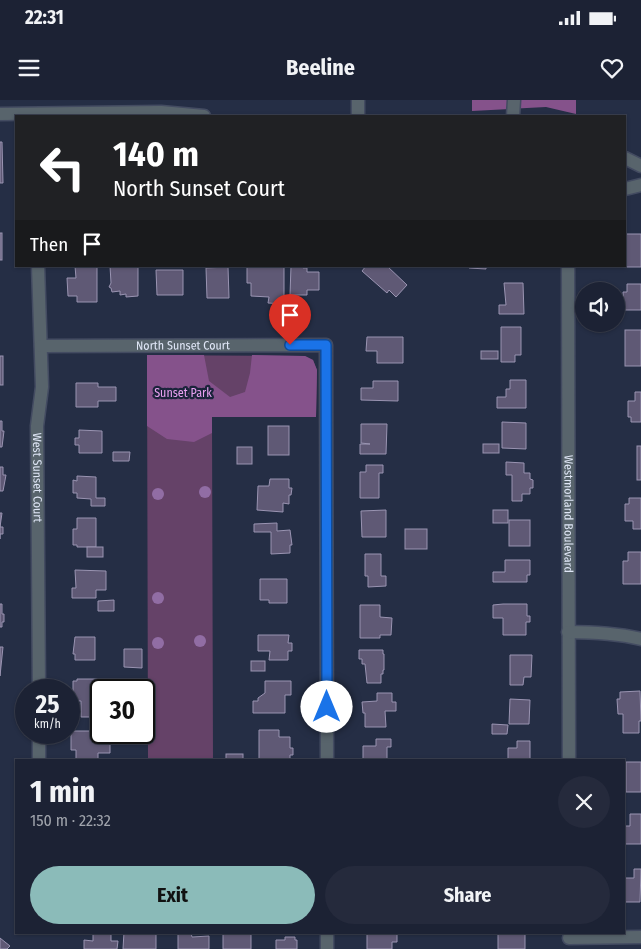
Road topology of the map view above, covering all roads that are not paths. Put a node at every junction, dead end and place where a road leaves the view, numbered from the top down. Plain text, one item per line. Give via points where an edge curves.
1 (358, 100) edge
2 (514, 100) edge
3 (161, 106) edge
4 (0, 114) edge
5 (18, 115) edge
6 (48, 115) edge
7 (200, 115) edge
8 (358, 115) edge
9 (513, 115) edge
10 (626, 158) edge
11 (641, 166) edge
12 (641, 184) edge
13 (626, 189) edge
14 (38, 267) edge
15 (568, 267) edge
16 (41, 346) junction
17 (568, 632) junction
18 (641, 639) edge
19 (39, 679) edge
20 (39, 744) edge
21 (39, 759) edge
22 (327, 759) edge
23 (568, 759) edge
24 (327, 934) edge
25 (641, 937) edge
26 (569, 940) edge
27 (326, 949) edge

1 - 8 street
2 - 9 street
3 - 6 street
3 - 7 street
4 - 5 street
10 - 11 street
12 - 13 street
14 - 16 street, West Sunset Court
15 - 17 street, Westmorland Boulevard
16 - 19 street, West Sunset Court via 42,387 37,426
16 - 22 street, North Sunset Court via 326,345
17 - 18 street via 620,634
17 - 23 street, Westmorland Boulevard
20 - 21 street
24 - 27 street
25 - 26 street

